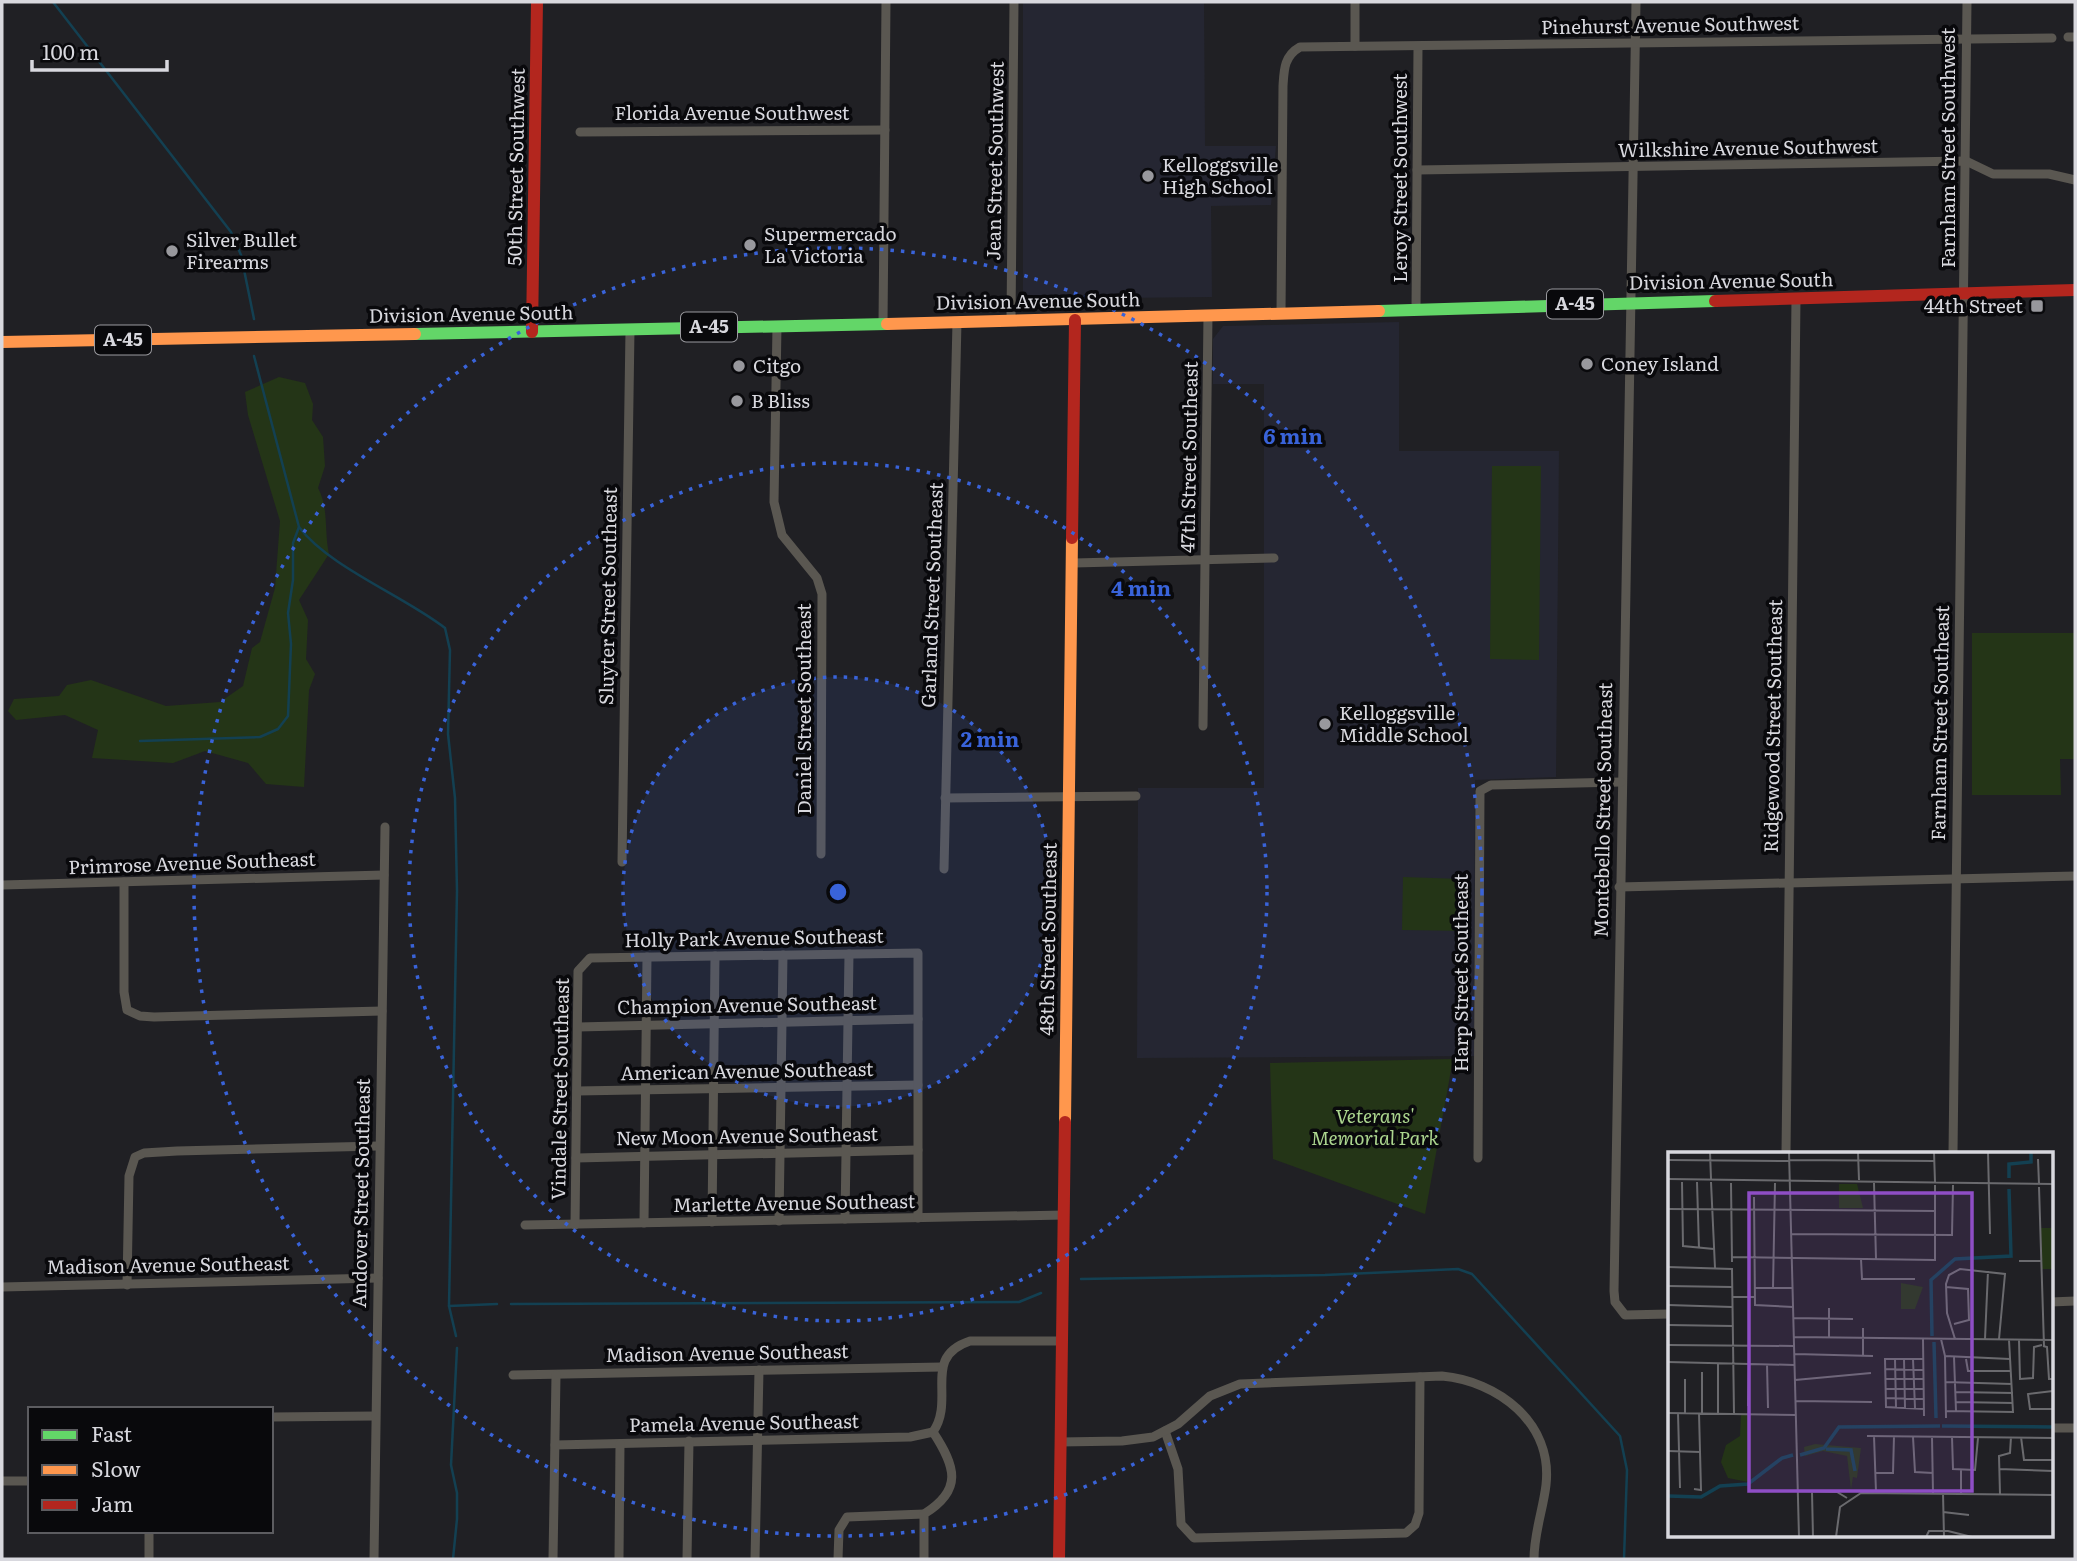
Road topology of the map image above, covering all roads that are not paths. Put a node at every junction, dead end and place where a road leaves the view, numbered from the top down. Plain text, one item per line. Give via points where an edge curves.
1 (537, 2) edge
2 (886, 2) edge
3 (1014, 2) edge
4 (1356, 2) edge
5 (1636, 2) edge
6 (1966, 2) edge
7 (2052, 38) dead end
8 (1967, 39) junction
9 (1636, 42) junction
10 (1355, 46) junction
11 (1418, 47) junction
12 (885, 130) junction
13 (580, 132) dead end
14 (1966, 161) junction
15 (1632, 169) junction
16 (1417, 170) junction
17 (2075, 180) edge
18 (2075, 290) edge
19 (1965, 294) junction
20 (1796, 299) junction
21 (1633, 302) junction
22 (1416, 309) junction
23 (1281, 313) junction
24 (1208, 315) junction
25 (1011, 320) junction
26 (1075, 320) junction
27 (957, 322) junction
28 (883, 324) junction
29 (778, 326) junction
30 (630, 330) junction
31 (532, 332) junction
32 (2, 342) edge
33 (1274, 558) dead end
34 (1205, 559) junction
35 (1074, 563) junction
36 (1203, 726) dead end
37 (1621, 782) junction
38 (1070, 796) junction
39 (1136, 796) dead end
40 (945, 798) junction
41 (385, 827) dead end
42 (821, 855) dead end
43 (622, 862) dead end
44 (944, 869) dead end
45 (384, 875) junction
46 (2075, 876) edge
47 (1955, 878) junction
48 (124, 882) junction
49 (1789, 882) junction
50 (2, 885) edge
51 (1619, 887) junction
52 (849, 954) junction
53 (783, 955) junction
54 (715, 956) junction
55 (647, 957) junction
56 (590, 958) joint
57 (382, 1011) junction
58 (918, 1019) junction
59 (848, 1021) junction
60 (782, 1022) junction
61 (714, 1024) junction
62 (646, 1025) junction
63 (578, 1027) junction
64 (918, 1085) junction
65 (847, 1087) junction
66 (713, 1088) junction
67 (781, 1088) junction
68 (645, 1090) junction
69 (577, 1091) junction
70 (379, 1146) junction
71 (918, 1150) junction
72 (846, 1151) junction
73 (1786, 1152) edge
74 (1953, 1152) edge
75 (780, 1153) junction
76 (712, 1155) junction
77 (645, 1156) junction
78 (576, 1158) junction
79 (1478, 1158) dead end
80 (1064, 1214) junction
81 (918, 1218) junction
82 (845, 1219) junction
83 (779, 1220) junction
84 (712, 1222) junction
85 (644, 1223) junction
86 (525, 1225) dead end
87 (575, 1225) junction
88 (378, 1278) junction
89 (127, 1285) junction
90 (2, 1287) edge
91 (2075, 1301) edge
92 (2052, 1302) edge
93 (1668, 1314) edge
94 (1061, 1340) junction
95 (942, 1367) junction
96 (758, 1370) junction
97 (513, 1375) dead end
98 (556, 1375) junction
99 (1420, 1377) junction
100 (375, 1416) junction
101 (273, 1417) edge
102 (2075, 1427) edge
103 (2052, 1428) edge
104 (1165, 1431) junction
105 (933, 1432) junction
106 (758, 1440) junction
107 (689, 1441) junction
108 (1060, 1442) junction
109 (620, 1444) junction
110 (555, 1445) junction
111 (2, 1481) edge
112 (28, 1481) edge
113 (924, 1514) junction
114 (149, 1533) edge
115 (149, 1559) edge
116 (374, 1559) edge
117 (553, 1559) edge
118 (618, 1559) edge
119 (687, 1559) edge
120 (755, 1559) edge
121 (838, 1559) edge
122 (924, 1559) edge
123 (1059, 1559) edge
124 (1534, 1559) edge

1 - 31 main road, 50th Street Southwest
2 - 12 street
3 - 25 street, Jean Street Southwest
4 - 10 street
5 - 9 street, Montebello Street Southeast
6 - 8 street, Farnham Street Southwest
7 - 8 street, Pinehurst Avenue Southwest
8 - 9 street, Pinehurst Avenue Southwest
8 - 14 street, Farnham Street Southwest
9 - 11 street, Pinehurst Avenue Southwest
9 - 15 street, Montebello Street Southeast
10 - 11 street, Pinehurst Avenue Southwest
10 - 23 street, Pinehurst Avenue Southwest via 1300,47 1284,65
11 - 16 street, Leroy Street Southwest
12 - 13 street, Florida Avenue Southwest
12 - 28 street
14 - 15 street, Wilkshire Avenue Southwest
14 - 17 street, Wilkshire Avenue Southwest via 1993,174 2049,174
14 - 19 street, Farnham Street Southwest
15 - 16 street, Wilkshire Avenue Southwest
15 - 21 street, Montebello Street Southeast
16 - 22 street, Leroy Street Southwest
18 - 19 main road, Division Avenue South / A-45
19 - 20 main road, Division Avenue South / A-45
19 - 47 street, Farnham Street Southeast
20 - 21 main road, Division Avenue South / A-45
20 - 49 street, Ridgewood Street Southeast
21 - 22 main road, Division Avenue South / A-45
21 - 37 street, Montebello Street Southeast via 1628,338
22 - 23 main road, Division Avenue South / A-45
23 - 24 main road, Division Avenue South / A-45
24 - 26 main road, Division Avenue South / A-45
24 - 34 street, 47th Street Southeast
25 - 26 main road, Division Avenue South / A-45
25 - 27 main road, Division Avenue South / A-45
26 - 35 main road, 48th Street Southeast
27 - 28 main road, Division Avenue South / A-45
27 - 40 street, Garland Street Southeast
28 - 29 main road, Division Avenue South / A-45
29 - 30 main road, Division Avenue South / A-45
29 - 42 street, Daniel Street Southeast via 774,502 782,535 817,578 822,594
30 - 31 main road, Division Avenue South / A-45
30 - 43 street, Sluyter Street Southeast
31 - 32 main road, Division Avenue South / A-45
33 - 34 street
34 - 35 street
34 - 36 street, 47th Street Southeast
35 - 38 main road, 48th Street Southeast
37 - 51 street, Montebello Street Southeast
37 - 79 street, Harp Street Southeast via 1482,788
38 - 39 street
38 - 40 street
38 - 80 main road, 48th Street Southeast
40 - 44 street, Garland Street Southeast
41 - 45 street, Andover Street Southeast
45 - 48 street, Primrose Avenue Southeast
45 - 57 street, Andover Street Southeast
46 - 47 street
47 - 49 street
47 - 74 street, Farnham Street Southeast
48 - 50 street, Primrose Avenue Southeast
48 - 57 street via 127,1010 154,1017
49 - 51 street
49 - 73 street, Ridgewood Street Southeast
51 - 93 street, Montebello Street Southeast via 1615,1302 1625,1315
52 - 53 street, Holly Park Avenue Southeast
52 - 58 street, Holly Park Avenue Southeast via 918,953
52 - 59 street
53 - 54 street, Holly Park Avenue Southeast
53 - 60 street
54 - 55 street, Holly Park Avenue Southeast
54 - 61 street
55 - 56 street, Holly Park Avenue Southeast
55 - 62 street
56 - 63 street, Vindale Street Southeast via 578,971
57 - 70 street, Andover Street Southeast
58 - 59 street, Champion Avenue Southeast
58 - 64 street
59 - 60 street, Champion Avenue Southeast
59 - 65 street
60 - 61 street, Champion Avenue Southeast
60 - 67 street
61 - 62 street, Champion Avenue Southeast
61 - 66 street
62 - 63 street, Champion Avenue Southeast
62 - 68 street
63 - 69 street, Vindale Street Southeast
64 - 65 street, American Avenue Southeast
64 - 71 street
65 - 67 street, American Avenue Southeast
65 - 72 street
66 - 67 street, American Avenue Southeast
66 - 68 street, American Avenue Southeast
66 - 76 street
67 - 75 street
68 - 69 street, American Avenue Southeast
68 - 77 street
69 - 78 street, Vindale Street Southeast
70 - 88 street, Andover Street Southeast
70 - 89 street via 177,1151 135,1157 130,1176
71 - 72 street, New Moon Avenue Southeast
71 - 81 street
72 - 75 street, New Moon Avenue Southeast
72 - 82 street
75 - 76 street, New Moon Avenue Southeast
75 - 83 street
76 - 77 street, New Moon Avenue Southeast
76 - 84 street
77 - 78 street, New Moon Avenue Southeast
77 - 85 street
78 - 87 street, Vindale Street Southeast
80 - 81 street, Marlette Avenue Southeast
80 - 94 main road, 48th Street Southeast
81 - 82 street, Marlette Avenue Southeast
82 - 83 street, Marlette Avenue Southeast
83 - 84 street, Marlette Avenue Southeast
84 - 85 street, Marlette Avenue Southeast
85 - 87 street, Marlette Avenue Southeast
86 - 87 street, Marlette Avenue Southeast
88 - 89 street, Madison Avenue Southeast
88 - 100 street, Andover Street Southeast
89 - 90 street, Madison Avenue Southeast
91 - 92 street
94 - 95 street via 970,1341 951,1349
94 - 108 main road, 48th Street Southeast
95 - 96 street, Madison Avenue Southeast
95 - 105 street via 941,1415
96 - 98 street, Madison Avenue Southeast
96 - 106 street
97 - 98 street, Madison Avenue Southeast
98 - 110 street
99 - 104 street via 1240,1384 1210,1396 1190,1416
99 - 104 street via 1419,1506 1415,1525 1402,1533 1194,1538 1181,1524 1178,1469
99 - 124 street via 1472,1380 1510,1400 1531,1425 1546,1475
100 - 101 street
100 - 116 street, Andover Street Southeast
102 - 103 street
104 - 108 street via 1133,1440
105 - 106 street, Pamela Avenue Southeast via 911,1437
105 - 113 street via 951,1463 953,1476 941,1504
106 - 107 street, Pamela Avenue Southeast
106 - 120 street
107 - 109 street, Pamela Avenue Southeast
107 - 119 street
108 - 123 main road, 48th Street Southeast
109 - 110 street, Pamela Avenue Southeast
109 - 118 street
110 - 117 street
111 - 112 street
113 - 121 street via 847,1517 839,1530
113 - 122 street
114 - 115 street

